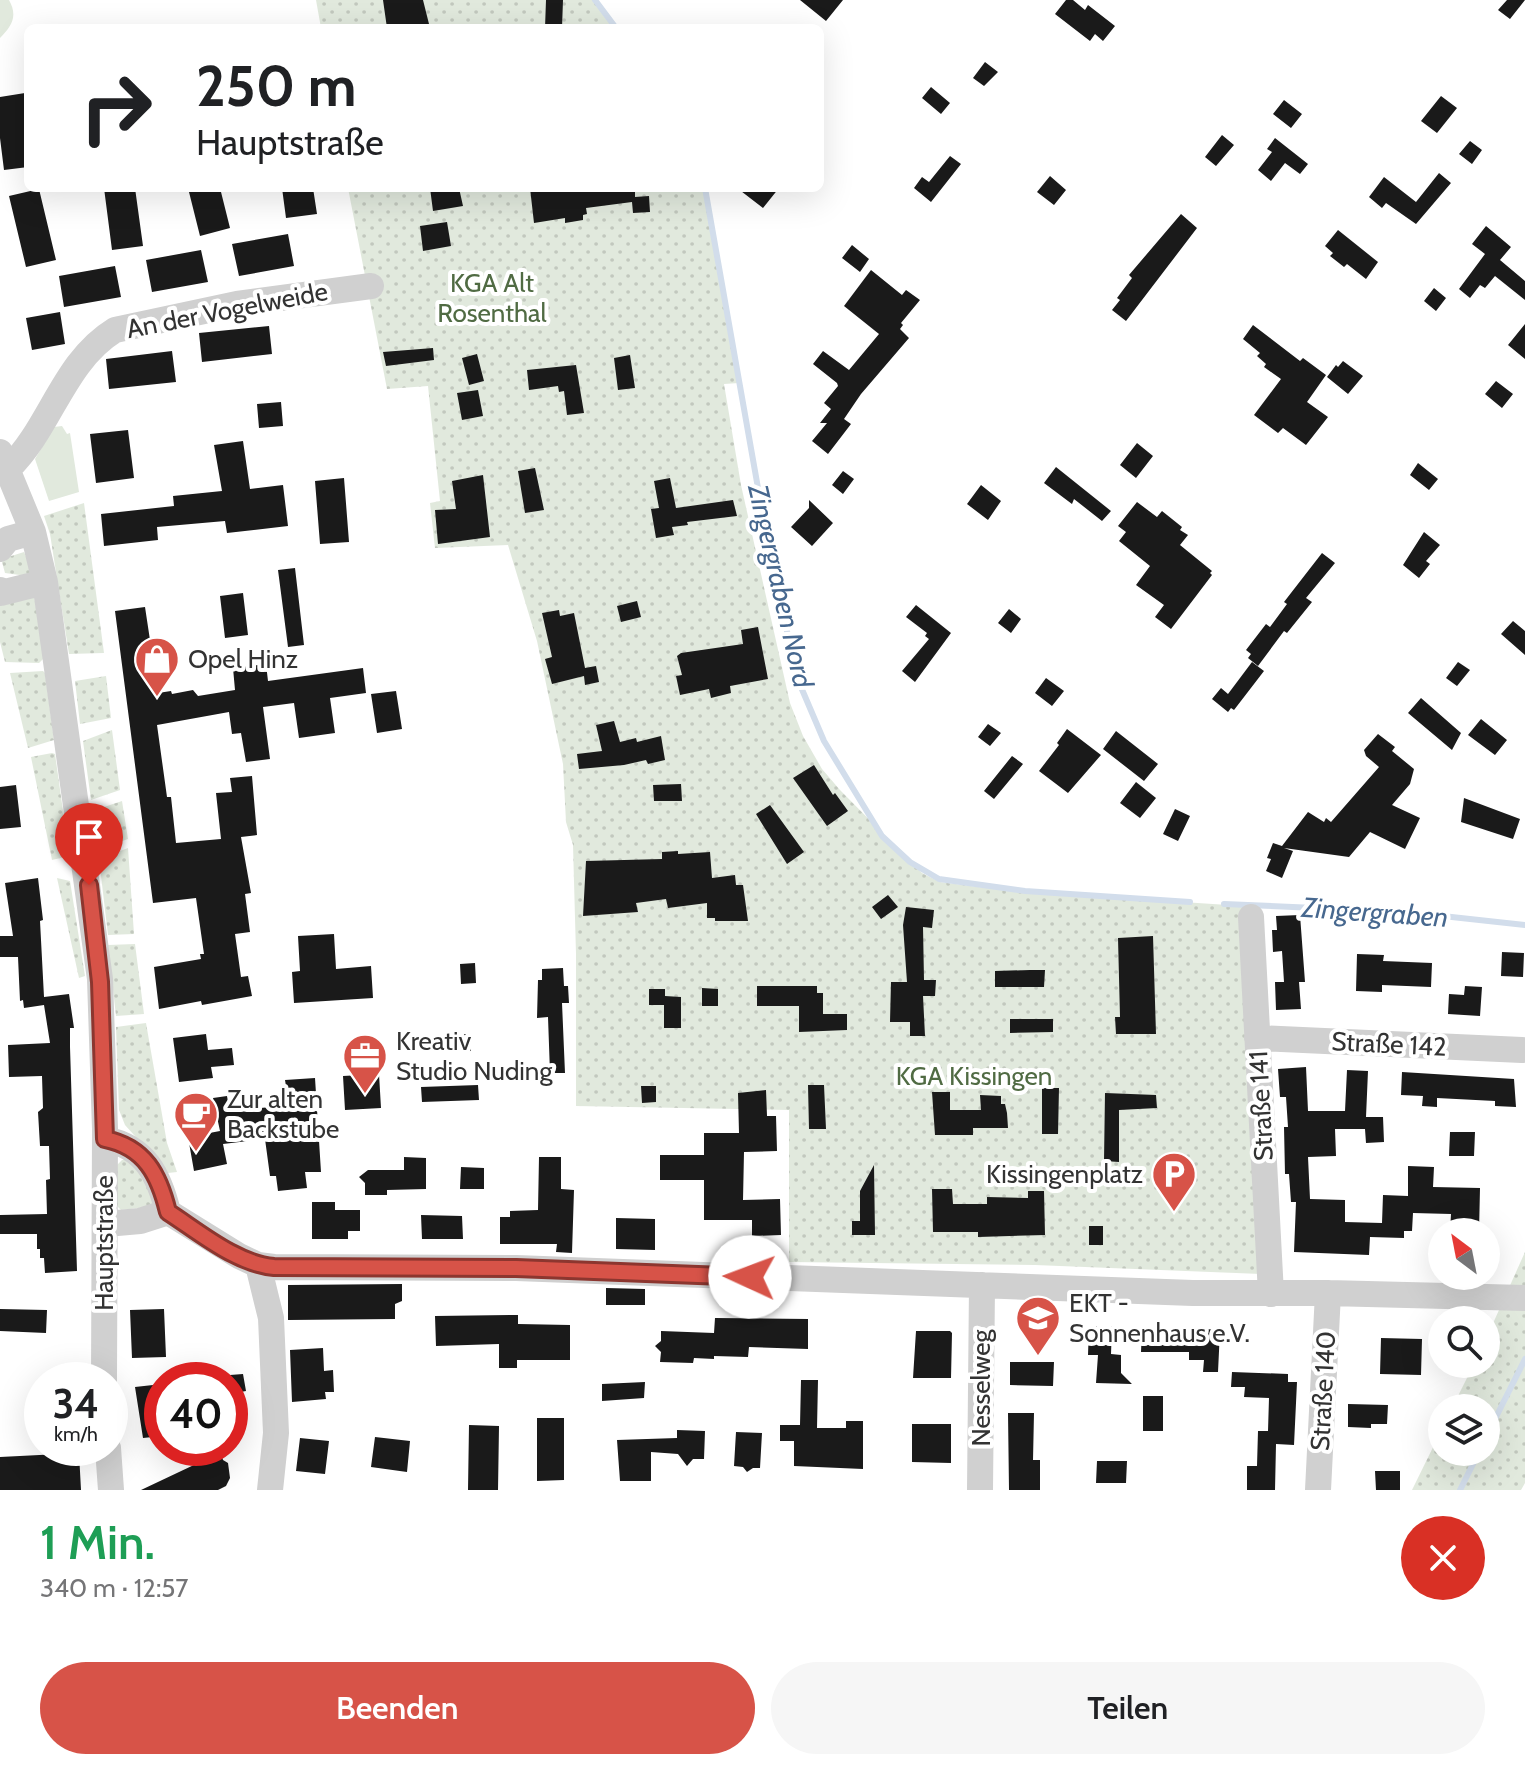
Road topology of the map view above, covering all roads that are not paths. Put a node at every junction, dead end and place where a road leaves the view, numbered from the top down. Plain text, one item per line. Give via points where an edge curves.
1 (371, 286) dead end
2 (4, 460) edge
3 (33, 532) junction
4 (0, 549) edge
5 (45, 582) junction
6 (0, 590) edge
7 (1251, 917) dead end
8 (1257, 1038) junction
9 (1522, 1050) dead end
10 (105, 1139) junction
11 (173, 1216) junction
12 (106, 1224) junction
13 (258, 1265) junction
14 (982, 1285) junction
15 (1328, 1293) junction
16 (1271, 1294) junction
17 (1525, 1298) edge
18 (104, 1362) edge
19 (109, 1466) edge
20 (111, 1490) edge
21 (270, 1490) edge
22 (980, 1490) edge
23 (1318, 1490) edge

1 - 2 street, An der Vogelweide via 237,304 115,330 85,354 26,451
2 - 3 street, Hauptstraße
3 - 4 street via 8,539
3 - 5 street, Hauptstraße
5 - 6 street
5 - 10 street, Hauptstraße via 97,940
7 - 8 street, Straße 141
8 - 9 street, Straße 142
8 - 16 street, Straße 141
10 - 11 street via 140,1154
10 - 12 street, Hauptstraße
11 - 12 street
11 - 13 street
12 - 18 street, Hauptstraße
13 - 14 street via 516,1268
13 - 21 street via 271,1318 276,1433
14 - 16 street
14 - 22 street, Nesselweg
15 - 16 street
15 - 17 street
15 - 23 street, Straße 140
19 - 20 street

